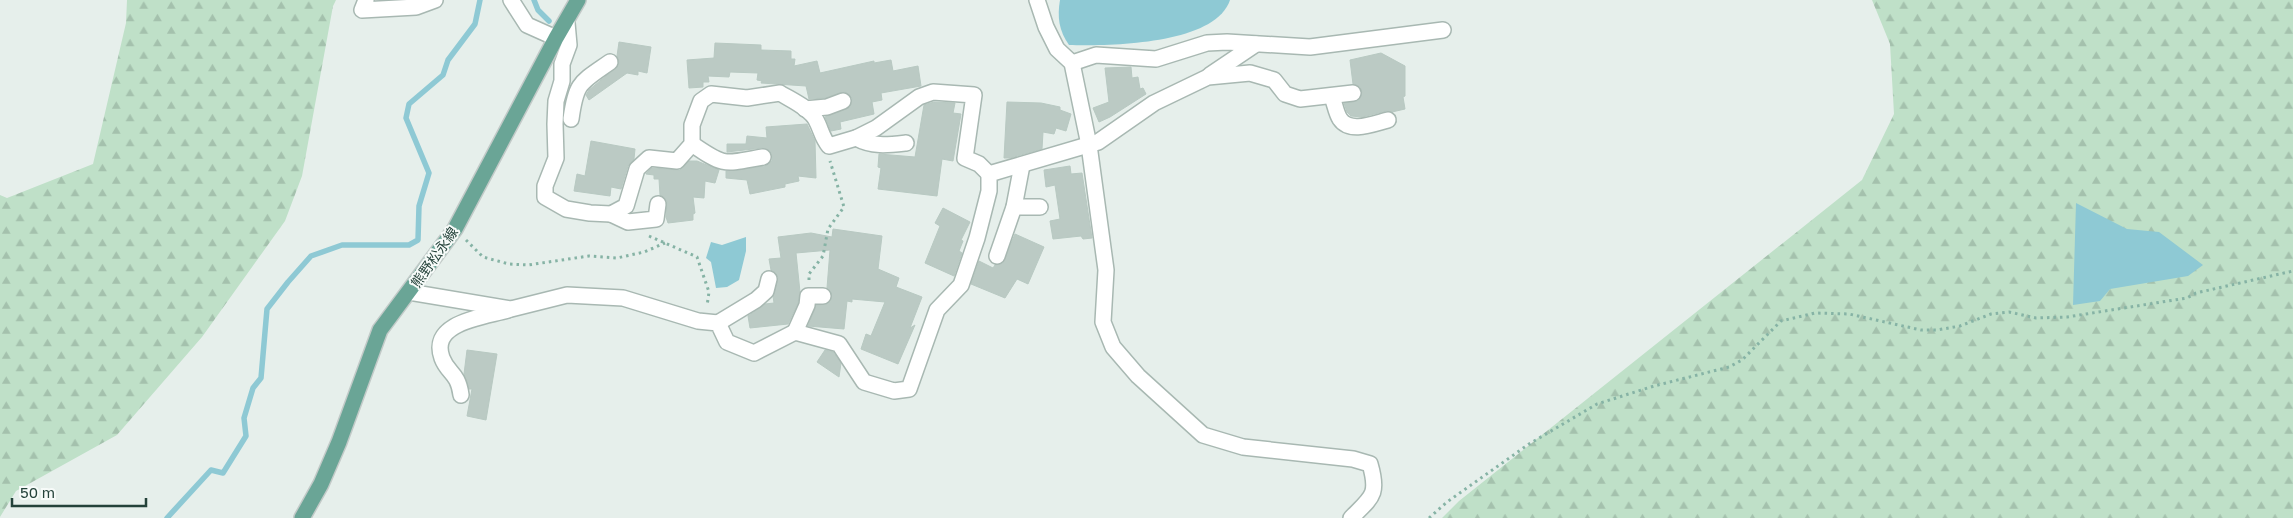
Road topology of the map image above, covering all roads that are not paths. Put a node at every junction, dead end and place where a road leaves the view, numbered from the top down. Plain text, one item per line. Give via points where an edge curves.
1 (366, 0) edge
2 (435, 0) edge
3 (510, 0) edge
4 (578, 0) edge
5 (1037, 0) edge
6 (567, 23) junction
7 (1443, 30) dead end
8 (556, 38) junction
9 (1256, 44) junction
10 (610, 62) dead end
11 (1072, 63) junction
12 (1208, 77) junction
13 (1353, 93) dead end
14 (1332, 97) junction
15 (843, 101) dead end
16 (581, 107) dead end
17 (806, 109) junction
18 (571, 119) junction
19 (1388, 120) dead end
20 (856, 138) junction
21 (906, 143) dead end
22 (692, 144) junction
23 (1089, 145) junction
24 (763, 157) dead end
25 (556, 158) junction
26 (1022, 166) junction
27 (989, 174) junction
28 (658, 204) dead end
29 (1014, 207) junction
30 (1040, 207) dead end
31 (611, 214) junction
32 (998, 256) dead end
33 (769, 279) dead end
34 (410, 292) junction
35 (824, 296) dead end
36 (511, 309) junction
37 (718, 323) junction
38 (795, 332) junction
39 (461, 395) dead end
40 (302, 518) edge
41 (1351, 518) edge

1 - 2 street via 362,10 416,7
3 - 8 street via 527,25
4 - 6 main road, 熊野松永線
5 - 11 street via 1058,49
6 - 8 main road, 熊野松永線
6 - 25 street via 570,45 562,64 562,81 556,101
7 - 9 street via 1310,47
8 - 34 main road, 熊野松永線 via 455,229
9 - 11 street via 1206,43 1156,59 1096,55
9 - 12 street
10 - 18 street via 584,80 575,92
11 - 23 street
12 - 14 street via 1250,73 1274,80 1285,94 1300,99
12 - 23 street via 1154,103
13 - 14 street
14 - 19 street via 1341,120 1349,125 1358,127
15 - 17 street
16 - 18 street
17 - 20 street via 816,119 829,146
17 - 22 street via 780,93 747,98 710,94 702,102 692,126
18 - 25 street
20 - 21 street via 867,144
20 - 27 street via 876,128 919,97 934,92 974,95 965,158 980,164
22 - 24 street via 728,164
22 - 31 street via 677,161 649,158 637,169 626,206
23 - 26 street
23 - 41 street via 1106,270 1104,322 1113,347 1138,376 1203,436 1243,447 1353,459 1370,464 1375,481 1372,497
25 - 31 street via 545,196 566,209
26 - 27 street
26 - 29 street
27 - 38 street via 989,191 961,285 937,310 909,389 894,391 864,382 839,344
28 - 31 street via 656,219 628,222
29 - 30 street
29 - 32 street
33 - 37 street via 766,291 756,300
34 - 36 street
34 - 40 main road, 熊野松永線 via 380,330 339,442
35 - 38 street via 808,296
36 - 37 street via 567,295 623,298 698,321
36 - 39 street via 454,326 444,333 440,344 442,358 459,381
37 - 38 street via 727,342 754,352

